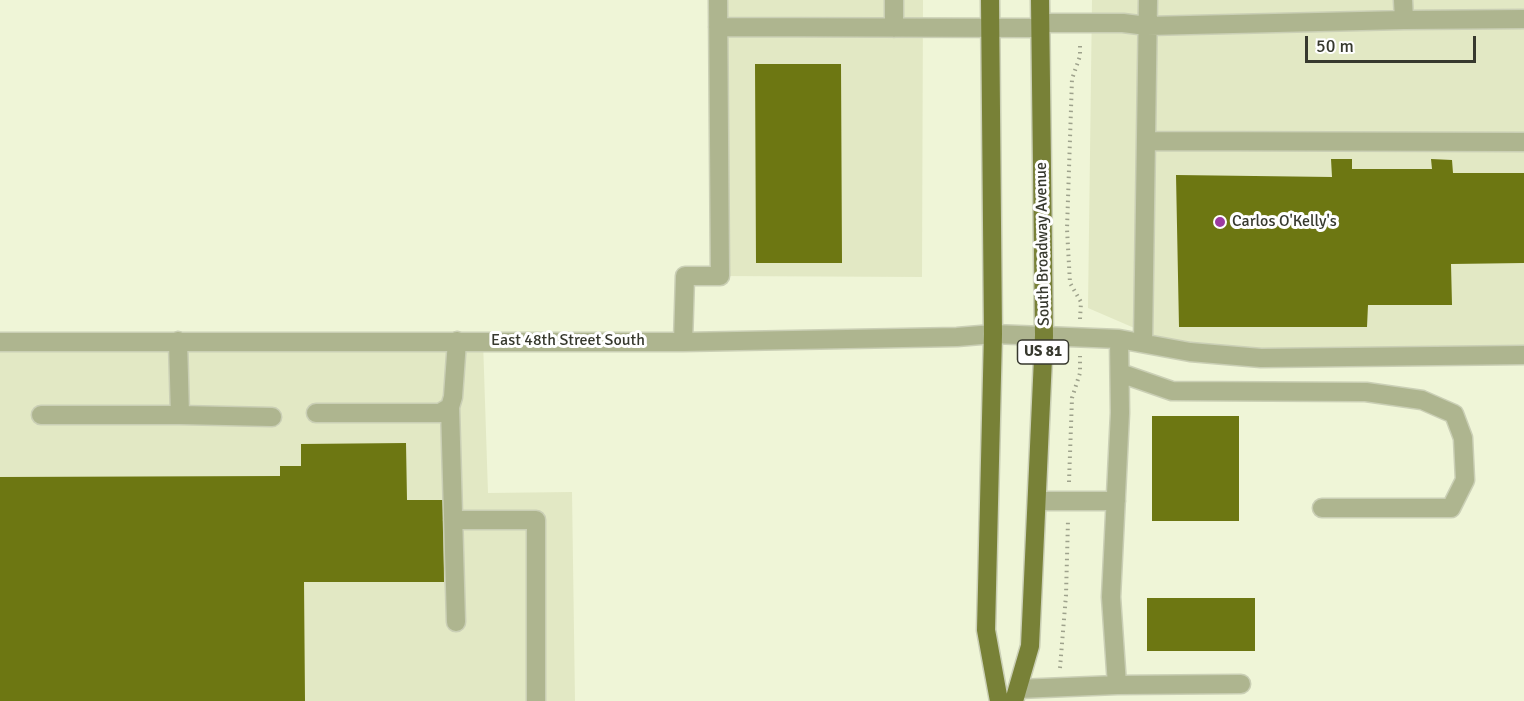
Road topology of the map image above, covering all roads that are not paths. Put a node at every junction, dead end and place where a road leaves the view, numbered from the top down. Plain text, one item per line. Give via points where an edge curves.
1 (718, 0) edge
2 (894, 0) edge
3 (990, 0) edge
4 (1040, 0) edge
5 (1148, 0) edge
6 (1403, 0) edge
7 (1524, 19) edge
8 (1404, 20) junction
9 (1147, 26) junction
10 (718, 27) junction
11 (894, 28) junction
12 (991, 28) junction
13 (1040, 29) junction
14 (1146, 141) junction
15 (1524, 142) edge
16 (993, 334) junction
17 (1044, 336) junction
18 (1119, 339) junction
19 (178, 341) junction
20 (457, 341) junction
21 (0, 342) edge
22 (683, 342) junction
23 (1143, 343) junction
24 (1524, 355) edge
25 (1120, 373) junction
26 (450, 407) junction
27 (316, 413) dead end
28 (41, 415) dead end
29 (180, 415) junction
30 (272, 417) dead end
31 (1038, 501) junction
32 (1116, 501) junction
33 (1322, 508) dead end
34 (453, 520) junction
35 (456, 622) dead end
36 (1241, 684) dead end
37 (1117, 685) junction
38 (1016, 695) edge
39 (536, 701) edge
40 (999, 701) edge

1 - 10 street
2 - 11 street
3 - 12 main road, US 81
4 - 13 main road, South Broadway Avenue / US 81
5 - 9 street
6 - 8 street
7 - 8 street
8 - 9 street
9 - 13 street via 1130,33
9 - 14 street
10 - 11 street
10 - 22 street via 720,276 685,276
11 - 12 street
12 - 13 street
12 - 16 main road, US 81
13 - 17 main road, South Broadway Avenue / US 81
14 - 15 street
14 - 23 street
16 - 17 street, East 48th Street South
16 - 22 street, East 48th Street South
16 - 40 main road, US 81 via 986,630
17 - 18 street, East 48th Street South
17 - 31 main road, South Broadway Avenue / US 81
18 - 23 street, East 48th Street South
18 - 25 street
19 - 20 street, East 48th Street South
19 - 21 street, East 48th Street South
19 - 29 street
20 - 22 street, East 48th Street South
20 - 26 street
23 - 24 street, East 48th Street South via 1190,352 1261,358
25 - 32 street
25 - 33 street via 1172,391 1366,392 1422,400 1454,414 1463,438 1464,480 1451,508
26 - 27 street via 440,413
26 - 34 street
28 - 29 street
29 - 30 street
31 - 32 street
31 - 38 main road, South Broadway Avenue / US 81 via 1030,646
32 - 37 street via 1111,597
34 - 35 street
34 - 39 street via 536,520
36 - 37 street
37 - 38 street

